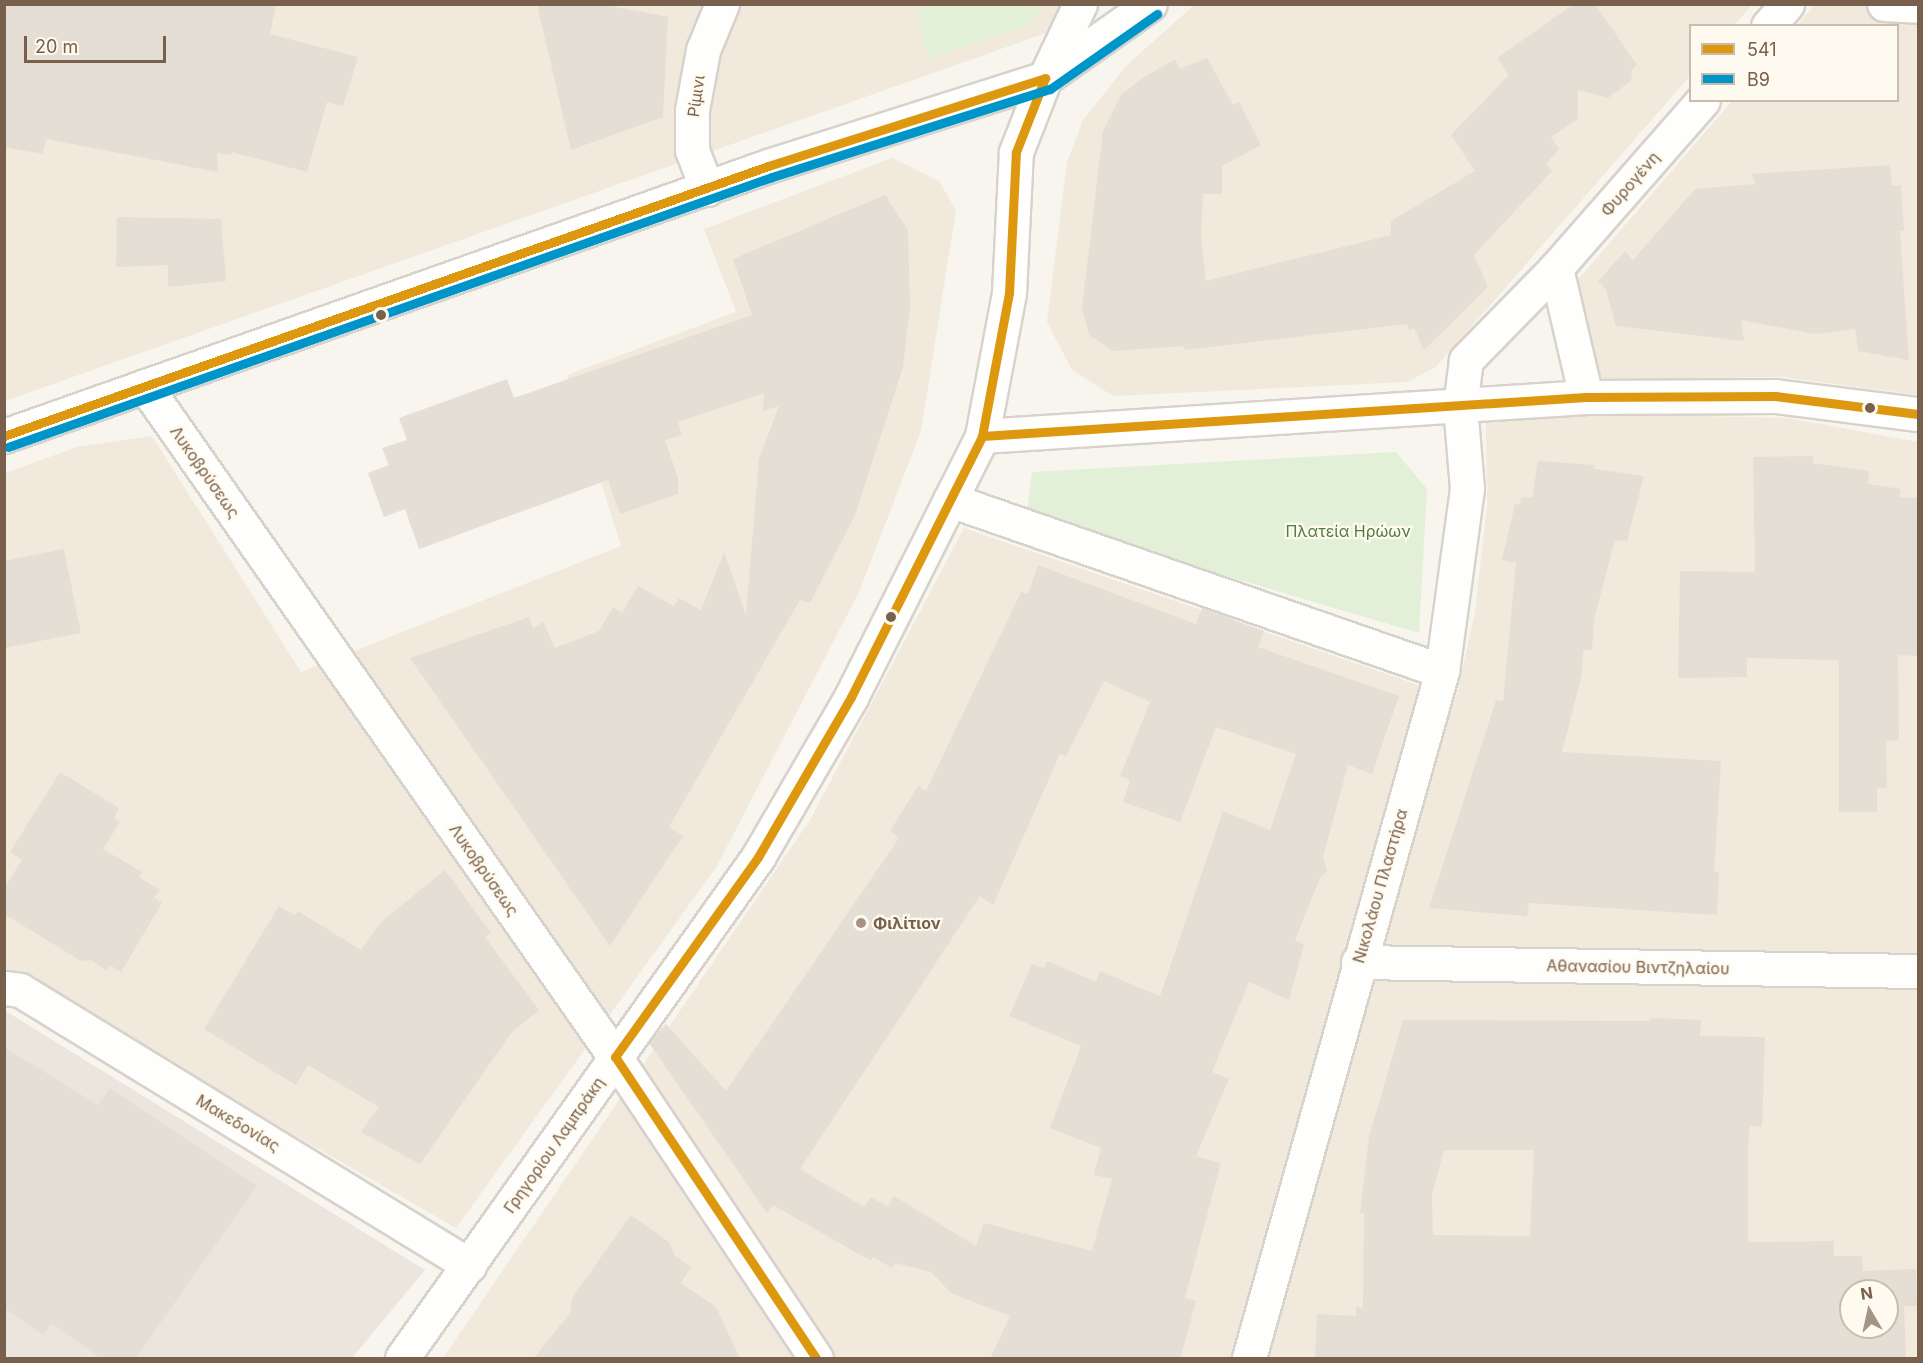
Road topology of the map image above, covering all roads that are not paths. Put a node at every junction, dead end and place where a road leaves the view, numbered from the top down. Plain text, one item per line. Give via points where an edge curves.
1 (722, 4) edge
2 (1080, 4) edge
3 (1150, 4) edge
4 (1787, 4) edge
5 (1884, 4) edge
6 (1918, 6) edge
7 (1770, 24) edge
8 (1045, 78) junction
9 (1701, 102) edge
10 (707, 189) junction
11 (1556, 268) junction
12 (145, 386) junction
13 (1586, 397) junction
14 (1460, 406) junction
15 (1918, 414) edge
16 (4, 436) edge
17 (982, 436) junction
18 (950, 500) junction
19 (1442, 671) junction
20 (1358, 962) junction
21 (1918, 971) edge
22 (4, 988) edge
23 (615, 1057) junction
24 (469, 1265) junction
25 (402, 1359) edge
26 (816, 1359) edge
27 (1249, 1359) edge

1 - 10 street, Ρίμινι via 703,50 692,110 692,150
2 - 8 street, Γρηγορίου Λαμπράκη
3 - 8 street
4 - 7 street
5 - 6 street
8 - 10 street via 871,131
8 - 17 street, Γρηγορίου Λαμπράκη via 1016,152 1009,293
9 - 11 street, Φυρογένη
10 - 12 street
11 - 13 street
11 - 14 street, Φυρογένη via 1466,360
12 - 16 street
12 - 23 street, Λυκοβρύσεως
13 - 14 street
13 - 15 street via 1775,396
14 - 17 street
14 - 19 street, Νικολάου Πλαστήρα via 1467,488
17 - 18 street, Γρηγορίου Λαμπράκη
18 - 19 street
18 - 23 street, Γρηγορίου Λαμπράκη via 851,697 758,857
19 - 20 street, Νικολάου Πλαστήρα
20 - 21 street, Αθανασίου Βιντζηλαίου
20 - 27 street, Νικολάου Πλαστήρα
22 - 24 street, Μακεδονίας via 20,990
23 - 24 street, Γρηγορίου Λαμπράκη
23 - 26 street, Λυκοβρύσεως
24 - 25 street, Γρηγορίου Λαμπράκη

